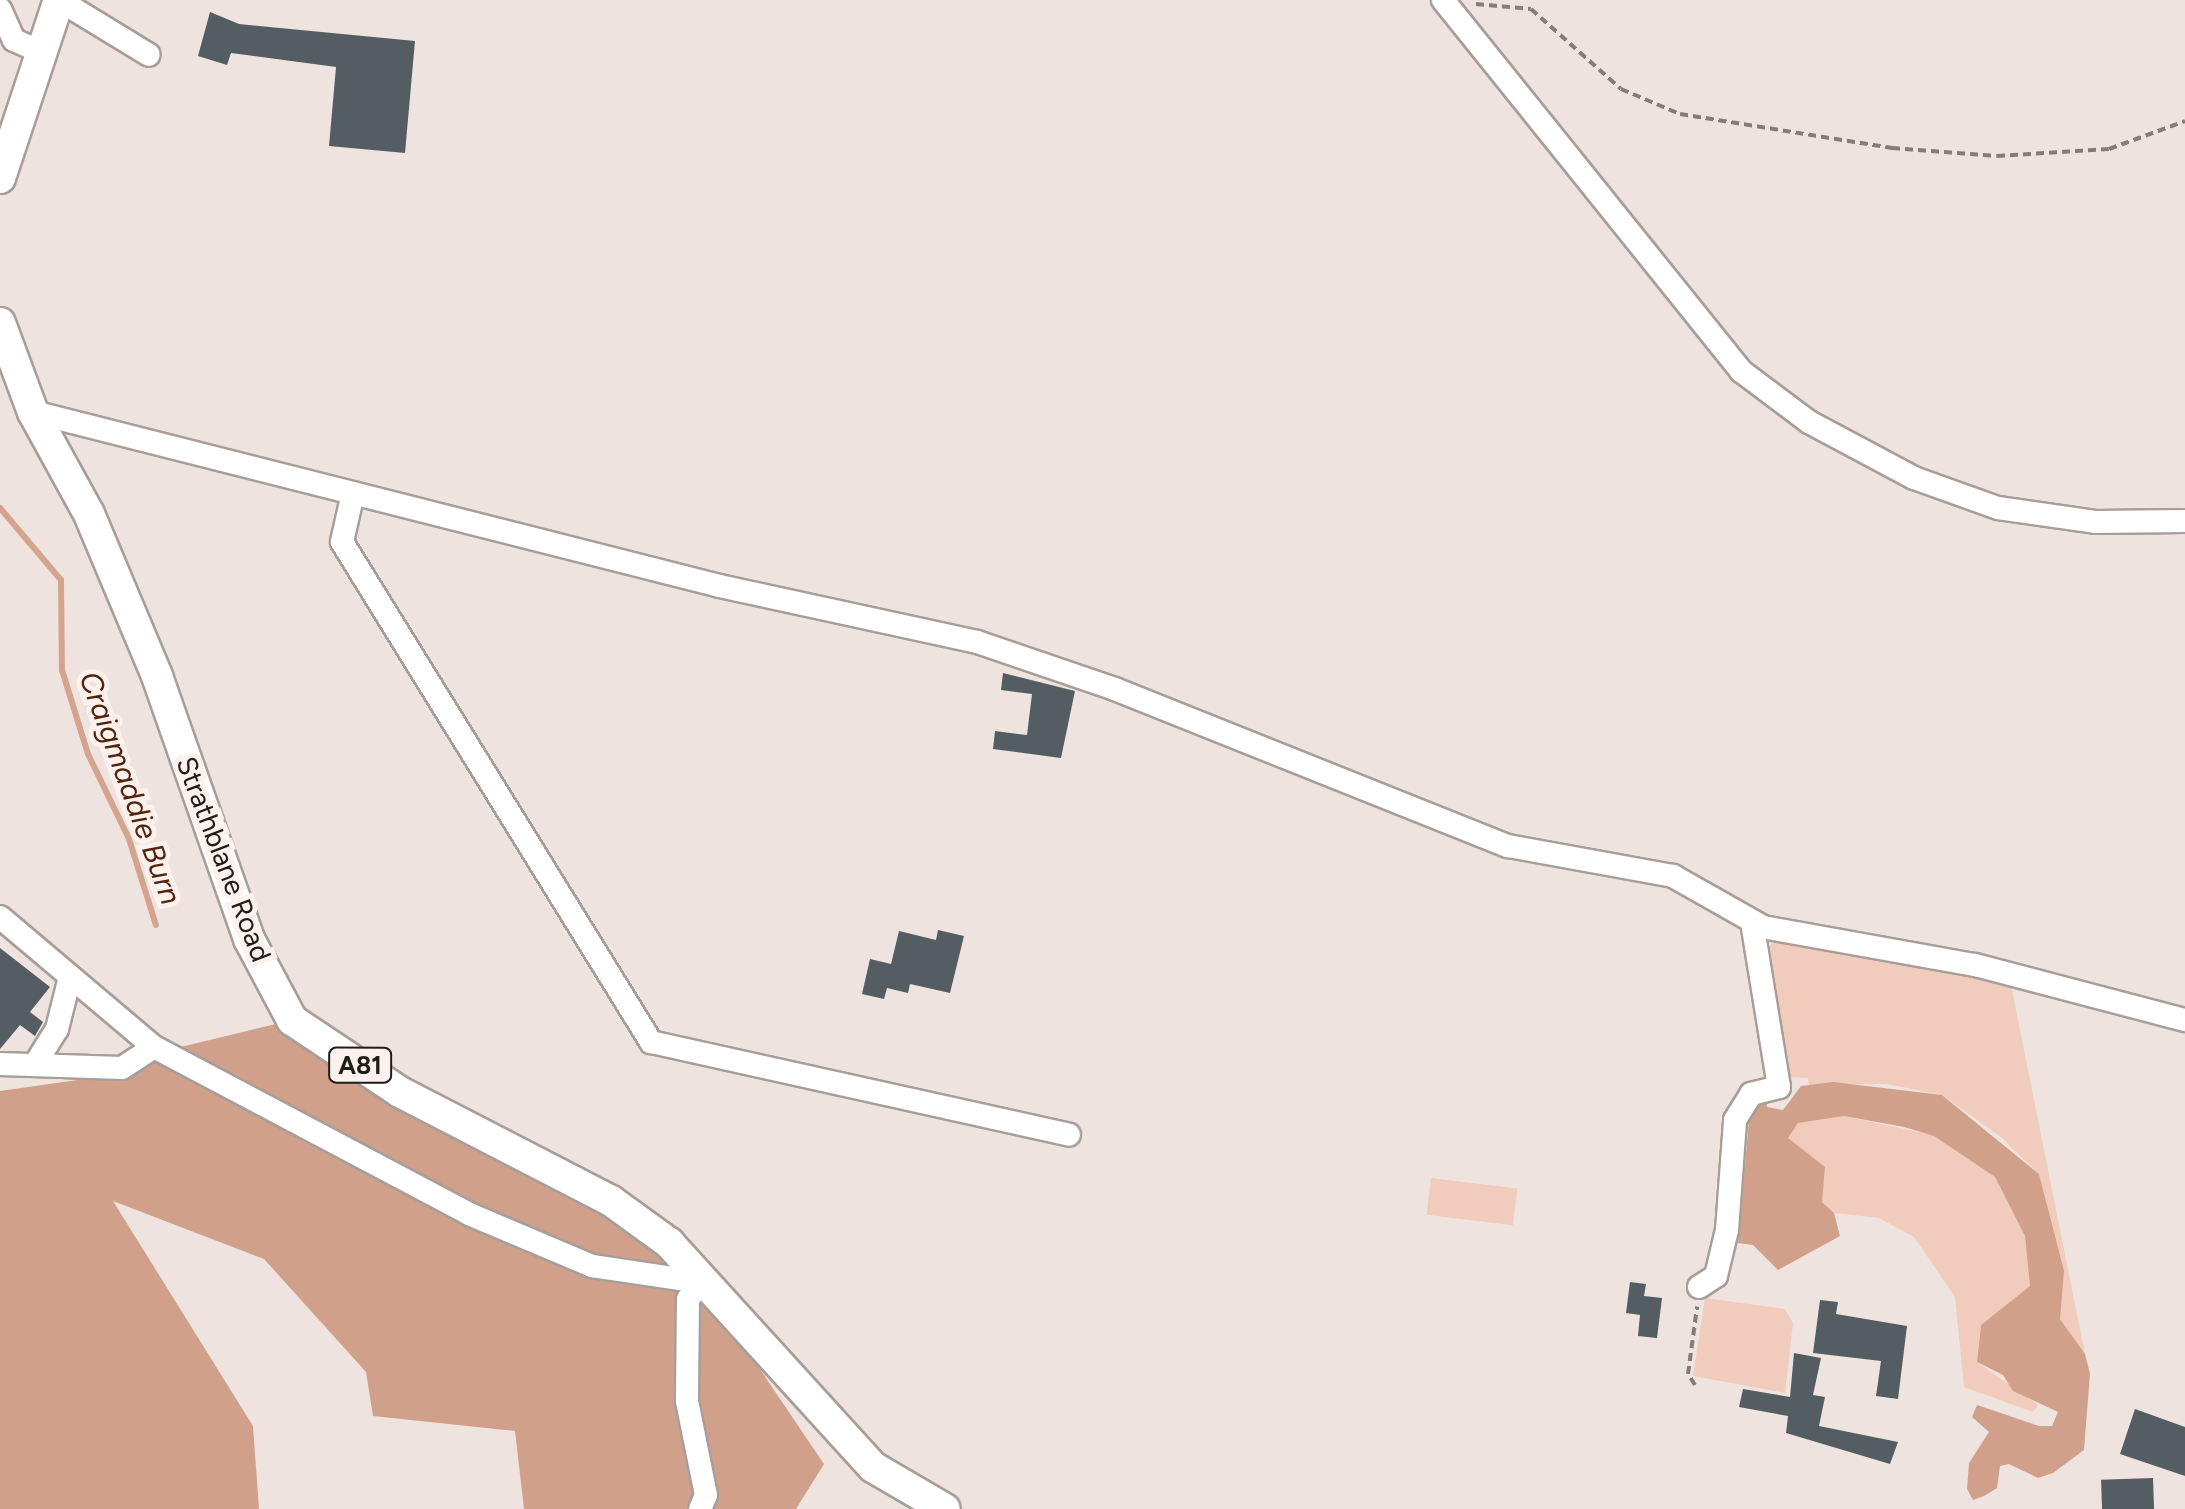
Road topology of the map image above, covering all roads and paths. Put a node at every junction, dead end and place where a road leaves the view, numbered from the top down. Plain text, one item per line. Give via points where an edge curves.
1 (59, 0) edge
2 (1448, 6) edge
3 (0, 8) edge
4 (18, 49) edge
5 (149, 55) dead end
6 (2185, 122) edge
7 (0, 178) edge
8 (0, 323) edge
9 (33, 412) junction
10 (353, 493) junction
11 (2185, 521) edge
12 (0, 918) edge
13 (1752, 922) junction
14 (70, 976) junction
15 (2185, 1020) edge
16 (154, 1047) junction
17 (38, 1061) junction
18 (0, 1064) edge
19 (1070, 1135) dead end
20 (1700, 1287) joint
21 (1695, 1384) dead end
22 (700, 1509) edge
23 (945, 1509) edge

1 - 4 main road
1 - 5 street
2 - 6 path via 1500,2 1531,9 1642,103 1892,148 2059,154 2109,149
2 - 11 street via 1741,371 1809,422 1914,478 1998,508 2095,522
3 - 4 street
4 - 7 main road
8 - 9 main road, Strathblane Road / A81
9 - 10 street
9 - 23 main road, Strathblane Road / A81 via 97,532 157,676 249,939 292,1020 400,1092 612,1200 669,1243 873,1467
10 - 13 street via 720,586 976,642 1508,846 1673,876 1718,896
10 - 19 street via 342,542 652,1042
12 - 14 street
13 - 15 street via 1975,965
13 - 20 street via 1779,1087 1751,1094 1735,1120 1727,1230 1716,1276
14 - 16 street
14 - 17 street via 57,1029
16 - 17 street via 122,1068
16 - 22 street via 469,1214 592,1266 701,1282 688,1300 688,1384 706,1496
17 - 18 street
20 - 21 path via 1688,1374

